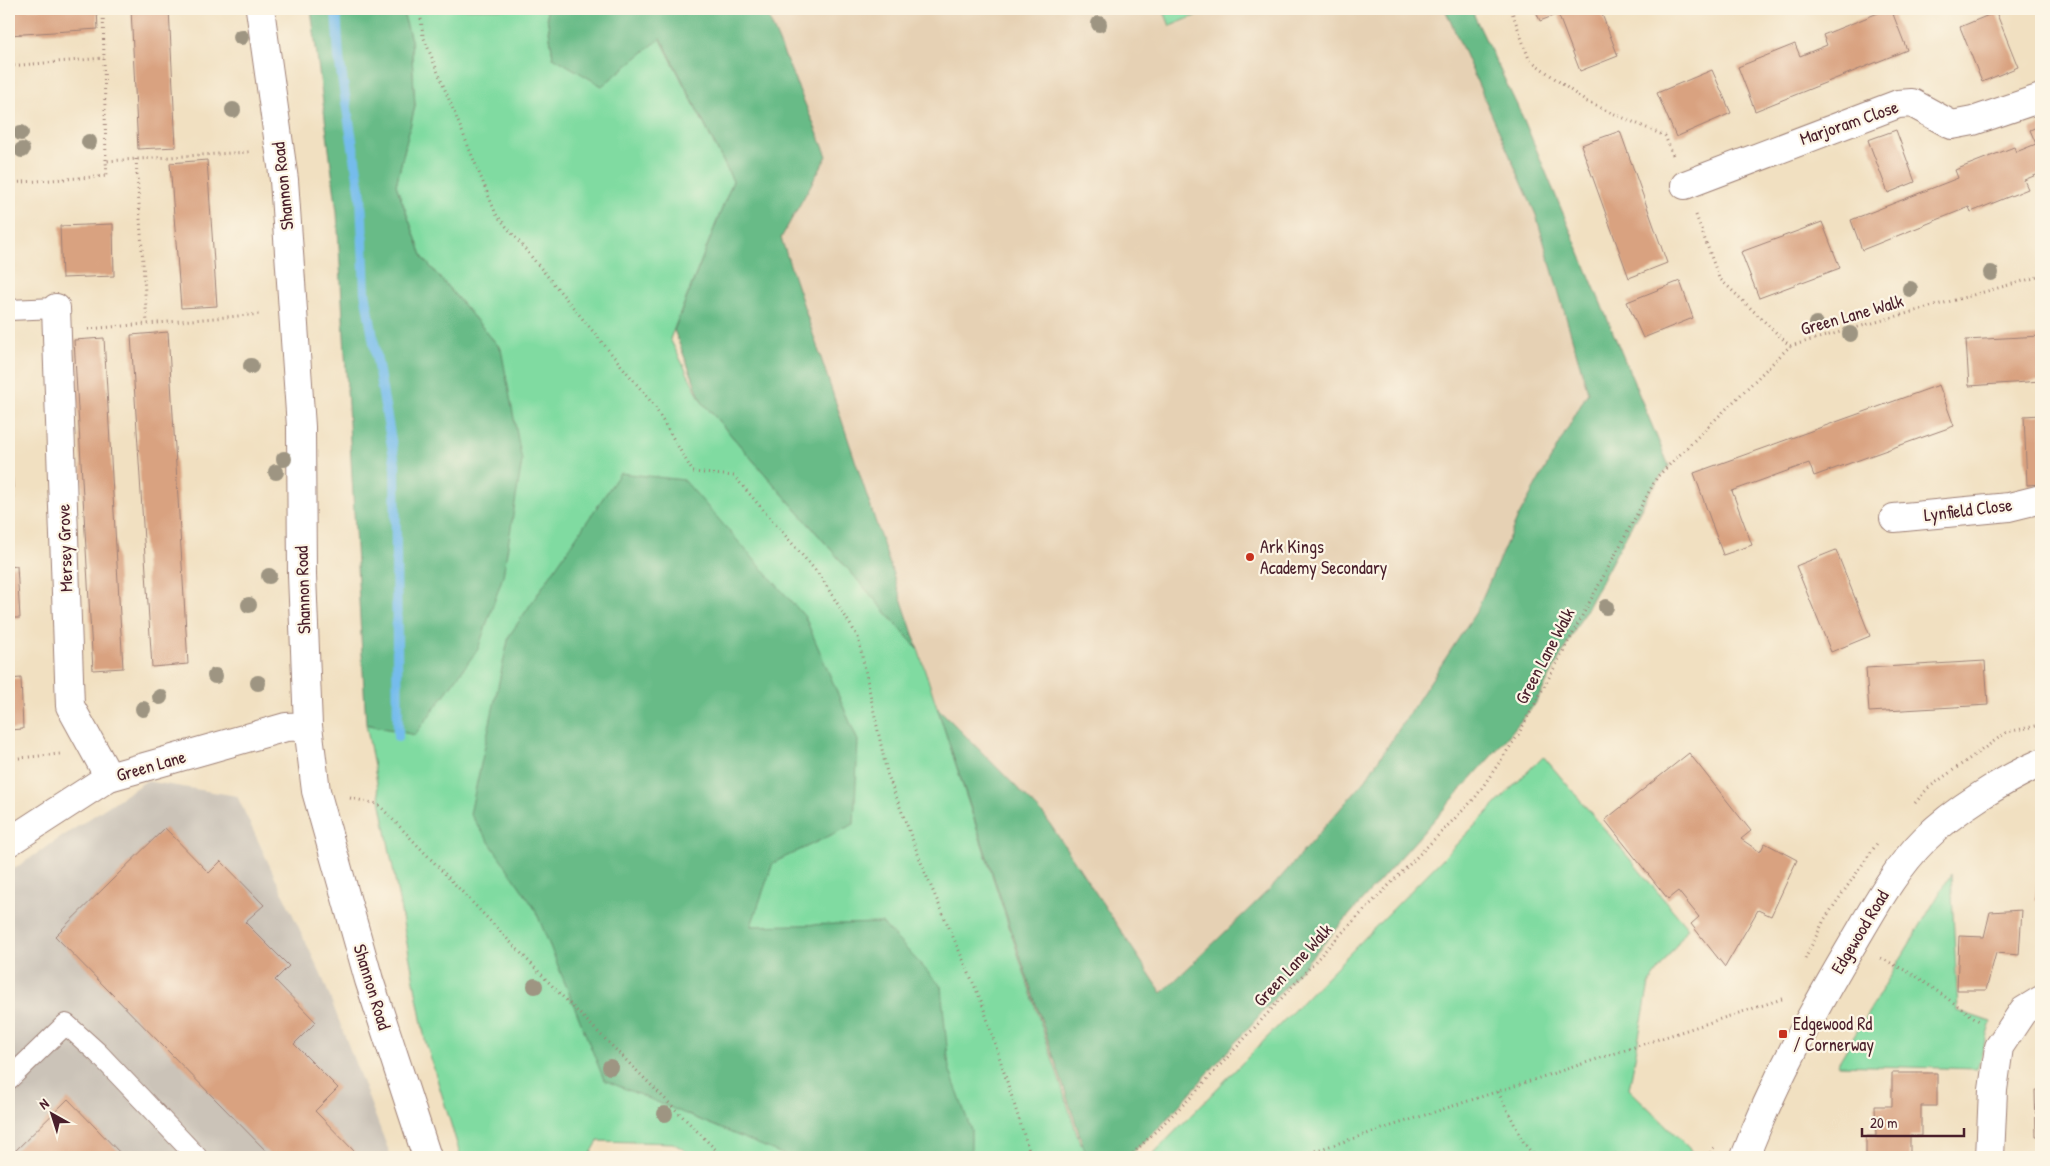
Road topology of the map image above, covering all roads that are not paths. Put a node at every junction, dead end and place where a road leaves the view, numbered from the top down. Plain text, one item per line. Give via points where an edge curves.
1 (260, 9) edge
2 (2041, 98) edge
3 (1685, 185) road end
4 (9, 310) edge
5 (57, 320) joint
6 (2041, 499) edge
7 (1894, 518) dead end
8 (308, 726) junction
9 (2041, 763) edge
10 (109, 777) junction
11 (9, 842) edge
12 (2041, 1000) edge
13 (9, 1079) edge
14 (197, 1157) edge
15 (427, 1157) edge
16 (1745, 1157) edge
17 (1990, 1157) edge

1 - 8 street, Shannon Road via 284,180 301,428
2 - 3 street, Marjoram Close via 1952,125 1912,103 1898,104
4 - 5 lane
5 - 10 street, Mersey Grove via 70,706
6 - 7 street, Lynfield Close via 2009,507
8 - 10 street, Green Lane via 286,727
8 - 15 street, Shannon Road via 316,791 369,980
9 - 16 street, Edgewood Road via 1972,800 1925,839 1886,888 1830,982 1761,1116
10 - 11 street, Green Lane
12 - 17 street via 2022,1011 1999,1047
13 - 14 lane via 66,1024

